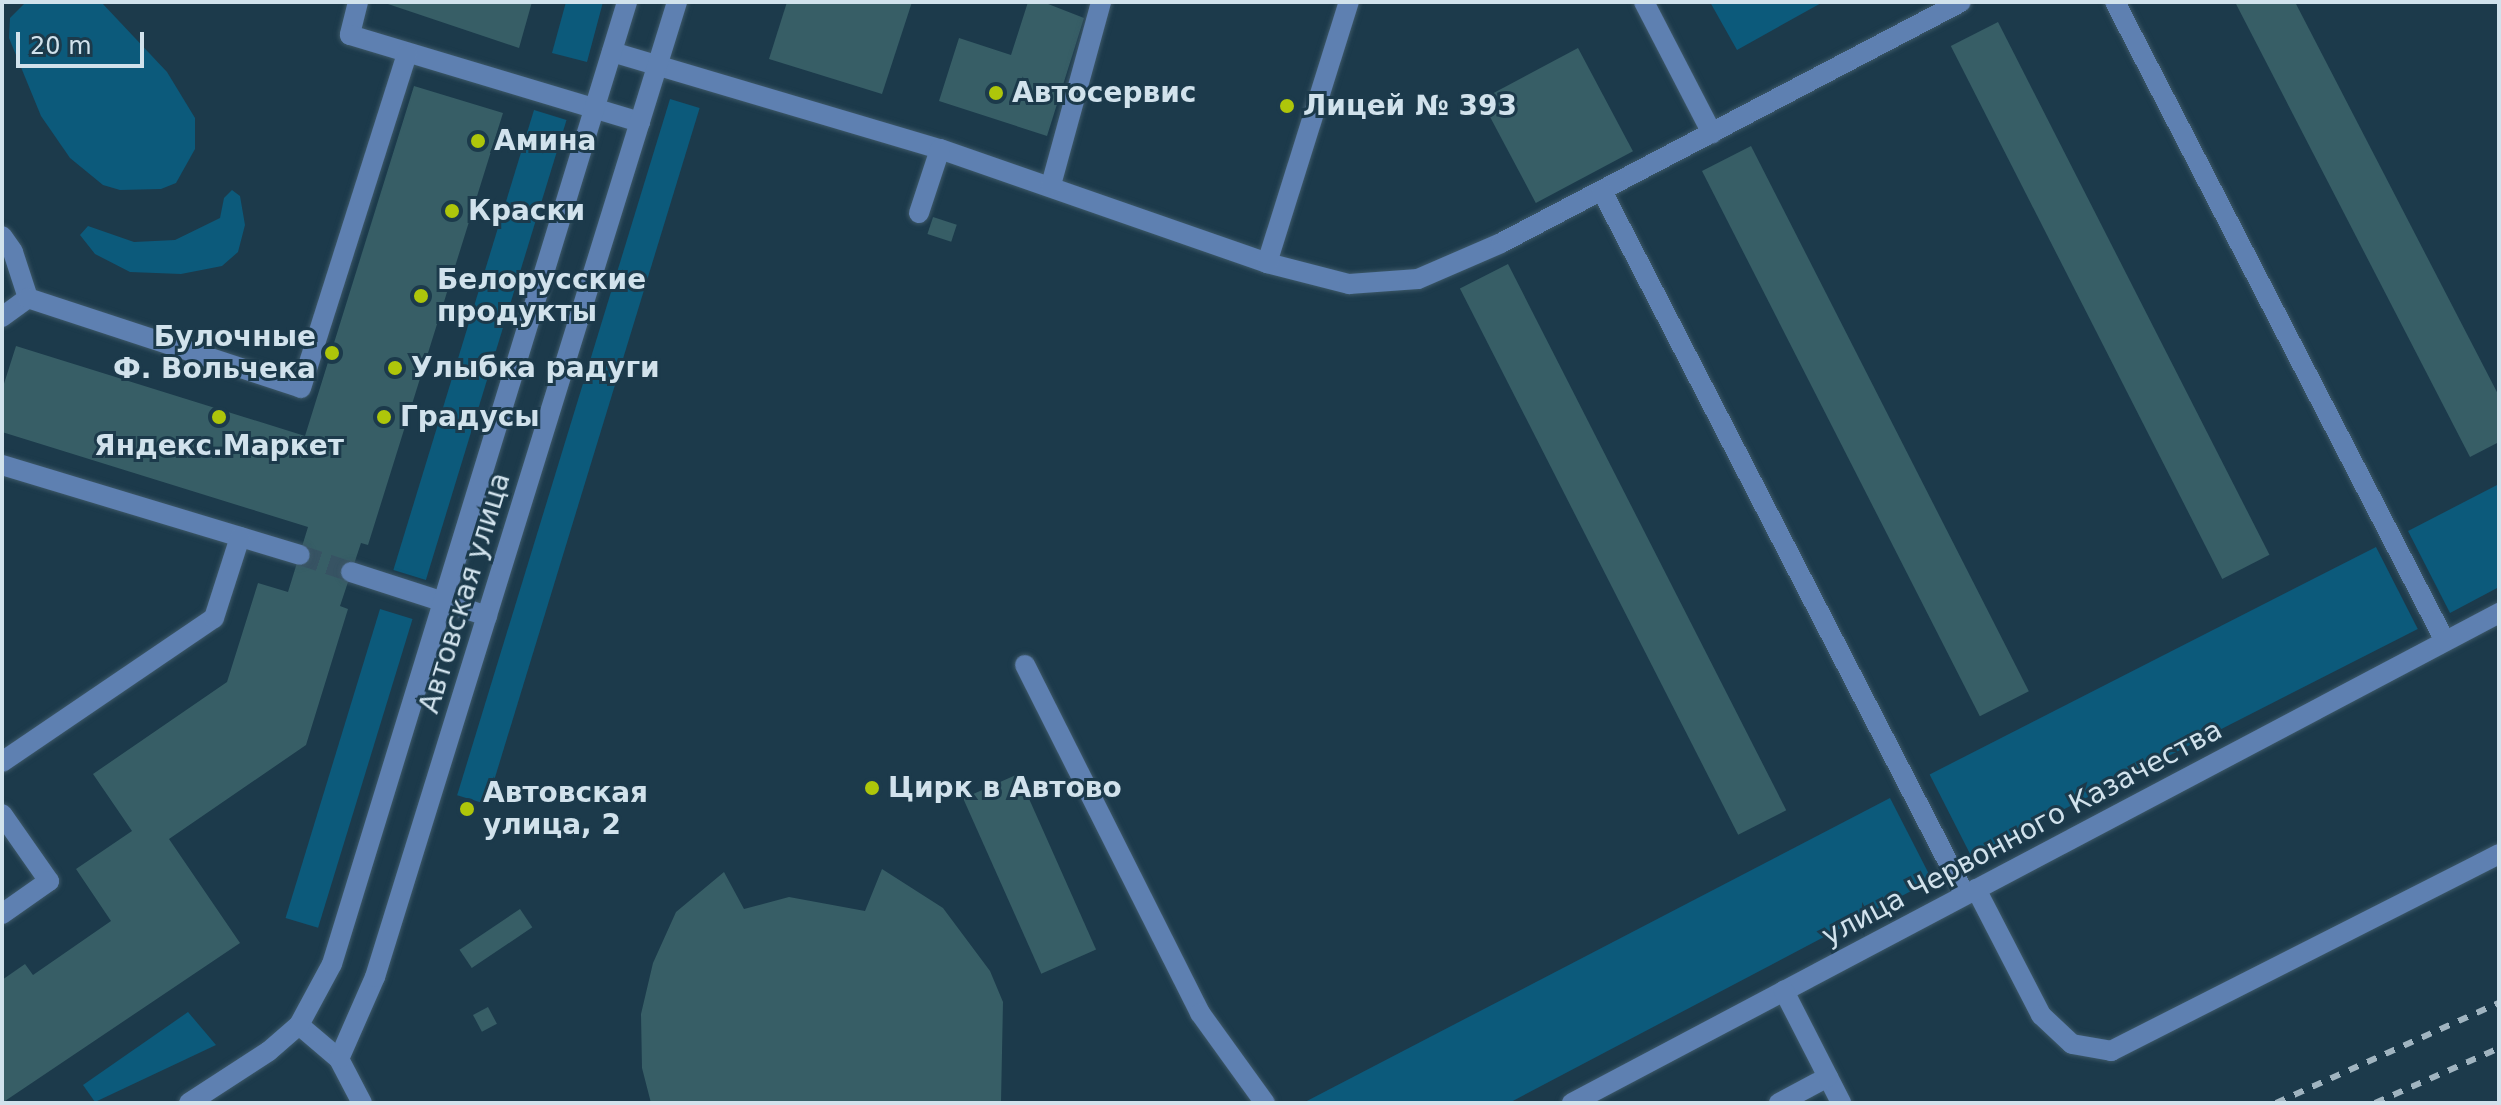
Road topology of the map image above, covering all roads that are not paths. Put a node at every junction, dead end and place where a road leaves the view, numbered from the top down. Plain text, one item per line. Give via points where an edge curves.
1 (358, 2) edge
2 (627, 2) edge
3 (677, 2) edge
4 (1101, 2) edge
5 (1349, 2) edge
6 (1644, 2) edge
7 (1961, 2) edge
8 (2115, 2) edge
9 (612, 52) junction
10 (407, 54) junction
11 (657, 67) junction
12 (595, 108) junction
13 (640, 122) junction
14 (1712, 133) junction
15 (940, 149) junction
16 (1051, 185) junction
17 (1602, 191) junction
18 (919, 213) dead end
19 (2, 236) edge
20 (1267, 263) junction
21 (28, 298) junction
22 (2, 317) edge
23 (2, 465) edge
24 (240, 537) junction
25 (300, 555) tunnel mouth
26 (351, 572) tunnel mouth
27 (443, 602) junction
28 (2499, 613) edge
29 (487, 616) junction
30 (2445, 641) junction
31 (1025, 665) dead end
32 (2, 762) edge
33 (2, 814) edge
34 (2499, 854) edge
35 (1970, 892) junction
36 (2, 914) edge
37 (1784, 991) junction
38 (299, 1025) junction
39 (339, 1059) junction
40 (1828, 1077) junction
41 (189, 1103) edge
42 (362, 1103) edge
43 (1265, 1103) edge
44 (1572, 1103) edge
45 (1779, 1103) edge
46 (1841, 1103) edge

1 - 10 street via 350,35
2 - 9 street, Автовская улица
3 - 11 street, Автовская улица
4 - 16 street
5 - 20 street
6 - 14 street
7 - 14 street
8 - 30 street
9 - 11 street
9 - 12 street, Автовская улица
10 - 12 street
10 - 21 street via 301,388
11 - 13 street, Автовская улица
11 - 15 street
12 - 13 street
12 - 27 street, Автовская улица
13 - 29 street, Автовская улица
14 - 17 street
15 - 16 street
15 - 18 street
16 - 20 street
17 - 20 street via 1418,279 1349,284
17 - 35 street
19 - 21 street
21 - 22 street
23 - 24 street
24 - 25 street
24 - 32 street via 214,618
26 - 27 street
27 - 29 street
27 - 38 street, Автовская улица via 332,964
28 - 30 street, улица Червонного Казачества
29 - 39 street, Автовская улица via 375,977
30 - 35 street, улица Червонного Казачества
31 - 43 street via 1200,1013
33 - 36 street via 49,881
34 - 35 street via 2111,1051 2072,1044 2041,1015
35 - 37 street, улица Червонного Казачества
37 - 40 street
37 - 44 street, улица Червонного Казачества
38 - 39 street
38 - 41 street, Автовская улица
39 - 42 street
40 - 45 street
40 - 46 street

